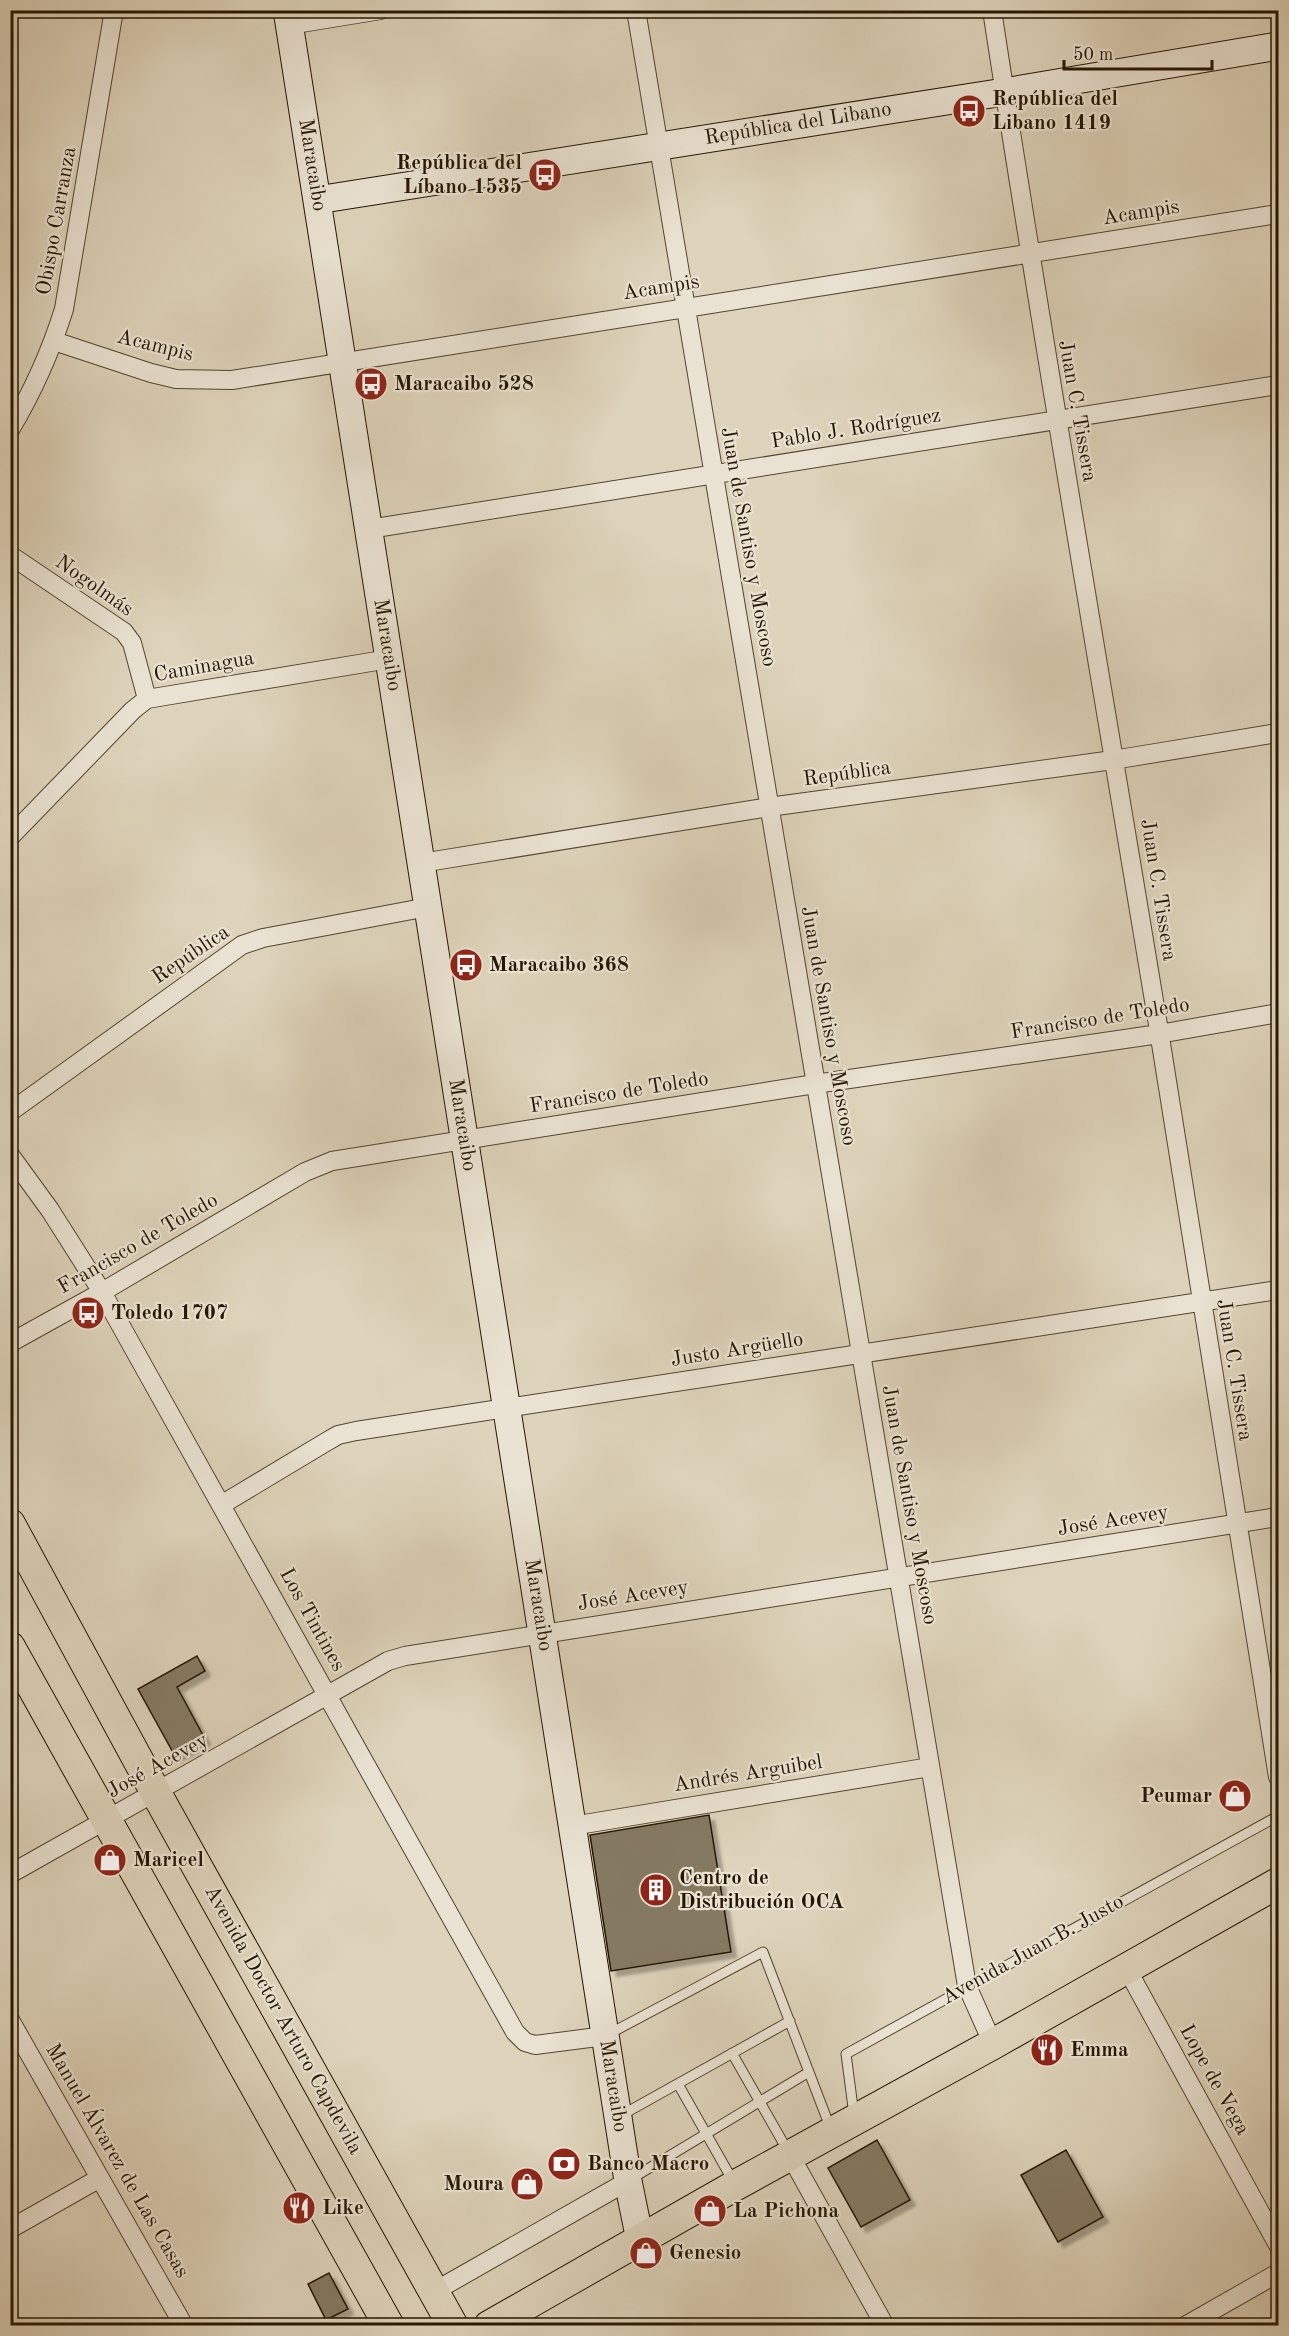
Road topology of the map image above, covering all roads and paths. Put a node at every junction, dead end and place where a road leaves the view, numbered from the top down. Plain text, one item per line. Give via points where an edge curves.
1 (114, 10) edge
2 (381, 10) edge
3 (636, 10) edge
4 (992, 10) edge
5 (288, 18) edge
6 (1278, 46) edge
7 (1004, 92) junction
8 (658, 145) junction
9 (317, 200) junction
10 (1278, 214) edge
11 (1028, 254) junction
12 (685, 307) junction
13 (54, 341) junction
14 (343, 361) junction
15 (1278, 385) edge
16 (1056, 420) junction
17 (10, 430) edge
18 (713, 474) junction
19 (369, 529) junction
20 (10, 555) edge
21 (389, 659) junction
22 (147, 699) junction
23 (1278, 734) edge
24 (1113, 760) junction
25 (769, 807) junction
26 (10, 837) edge
27 (421, 863) junction
28 (428, 908) junction
29 (1278, 1013) edge
30 (1159, 1034) junction
31 (815, 1084) junction
32 (10, 1112) edge
33 (465, 1140) junction
34 (10, 1155) edge
35 (1278, 1290) edge
36 (102, 1292) junction
37 (1200, 1303) junction
38 (10, 1343) edge
39 (861, 1354) junction
40 (507, 1408) junction
41 (221, 1505) junction
42 (1278, 1517) edge
43 (10, 1524) edge
44 (1237, 1524) junction
45 (898, 1577) junction
46 (542, 1634) junction
47 (10, 1647) edge
48 (328, 1695) junction
49 (930, 1767) junction
50 (1278, 1777) edge
51 (156, 1793) junction
52 (1278, 1816) edge
53 (107, 1820) junction
54 (572, 1826) junction
55 (10, 1874) edge
56 (1278, 1883) edge
57 (1127, 1969) junction
58 (967, 1986) junction
59 (10, 2020) edge
60 (790, 2021) junction
61 (605, 2036) junction
62 (993, 2044) junction
63 (732, 2053) junction
64 (809, 2073) junction
65 (678, 2084) junction
66 (760, 2102) junction
67 (618, 2118) junction
68 (844, 2126) junction
69 (706, 2134) junction
70 (790, 2155) junction
71 (100, 2178) junction
72 (628, 2181) junction
73 (736, 2185) junction
74 (10, 2229) edge
75 (640, 2240) junction
76 (1278, 2245) edge
77 (1278, 2273) edge
78 (435, 2291) junction
79 (184, 2325) edge
80 (389, 2325) edge
81 (453, 2325) edge
82 (489, 2325) edge
83 (885, 2325) edge
84 (1185, 2325) edge

1 - 13 street, Obispo Carranza via 77,243
2 - 5 street
3 - 8 street, Juan de Santiso y Moscoso
4 - 7 street, Juan C. Tissera
5 - 9 main road, Maracaibo
6 - 7 main road, República del Libano
7 - 8 main road, República del Libano
7 - 11 street, Juan C. Tissera
8 - 9 main road, República del Libano
8 - 12 street, Juan de Santiso y Moscoso
9 - 14 main road, Maracaibo
10 - 11 street, Acampis
11 - 12 street, Acampis
11 - 16 street, Juan C. Tissera
12 - 14 street, Acampis
12 - 18 street, Juan de Santiso y Moscoso
13 - 14 street, Acampis via 176,379 232,380
13 - 17 street, Obispo Carranza
14 - 19 main road, Maracaibo
15 - 16 street, Pablo J. Rodríguez
16 - 18 street, Pablo J. Rodríguez
16 - 24 street, Juan C. Tissera
18 - 19 street, Pablo J. Rodríguez
18 - 25 street, Juan de Santiso y Moscoso
19 - 21 main road, Maracaibo
20 - 22 street, Nogolmás via 124,632 132,643
21 - 22 street, Caminagua
21 - 27 main road, Maracaibo
22 - 26 street, Caminagua
23 - 24 street, República
24 - 25 street, República
24 - 30 street, Juan C. Tissera
25 - 27 street, República
25 - 31 street, Juan de Santiso y Moscoso
27 - 28 main road, Maracaibo
28 - 32 street, República via 242,945
28 - 33 main road, Maracaibo
29 - 30 street, Francisco de Toledo
30 - 31 street, Francisco de Toledo
30 - 37 street, Juan C. Tissera
31 - 33 street, Francisco de Toledo
31 - 39 street, Juan de Santiso y Moscoso
33 - 36 street, Francisco de Toledo via 332,1161 304,1172
33 - 40 main road, Maracaibo
34 - 36 street, Los Tintines
35 - 37 street, Justo Argüello
36 - 38 street, Francisco de Toledo
36 - 41 street, Los Tintines
37 - 39 street, Justo Argüello
37 - 44 street, Juan C. Tissera
39 - 40 street, Justo Argüello
39 - 45 street, Juan de Santiso y Moscoso
40 - 41 street, Justo Argüello via 338,1436
40 - 46 main road, Maracaibo
41 - 48 street, Los Tintines
42 - 44 street, José Acevey
43 - 51 main road, Avenida Doctor Arturo Capdevila
44 - 45 street, José Acevey
44 - 50 street, Juan C. Tissera
45 - 46 street, José Acevey
45 - 49 street, Juan de Santiso y Moscoso
46 - 48 street, José Acevey via 405,1656 388,1661
46 - 54 main road, Maracaibo
47 - 53 main road
48 - 51 street, José Acevey
48 - 61 street, Los Tintines via 515,2032 535,2045
49 - 54 street, Andrés Arguibel
49 - 58 street, Juan de Santiso y Moscoso
51 - 53 street, José Acevey
51 - 78 main road, Avenida Doctor Arturo Capdevila
52 - 58 lane, Avenida Juan B. Justo
53 - 55 street, José Acevey
53 - 80 main road
54 - 61 main road, Maracaibo
56 - 57 main road
57 - 62 main road
57 - 76 street, Lope de Vega
58 - 62 street, Juan de Santiso y Moscoso
58 - 68 lane, Avenida Juan B. Justo via 846,2054
59 - 71 street, Manuel Álvarez de Las Casas
60 - 61 lane via 763,1952
60 - 63 lane
60 - 64 lane
61 - 67 main road, Maracaibo
62 - 68 main road
63 - 65 lane
63 - 66 lane
64 - 66 lane
64 - 68 lane
65 - 67 lane
65 - 69 lane
66 - 69 lane
66 - 70 lane
67 - 72 main road, Maracaibo
68 - 70 main road
69 - 72 lane
69 - 73 lane
70 - 73 main road
70 - 83 street
71 - 74 street
71 - 79 street, Manuel Álvarez de Las Casas
72 - 75 main road, Maracaibo
72 - 78 street
73 - 75 main road
75 - 82 main road
77 - 84 street
78 - 81 main road, Avenida Doctor Arturo Capdevila

